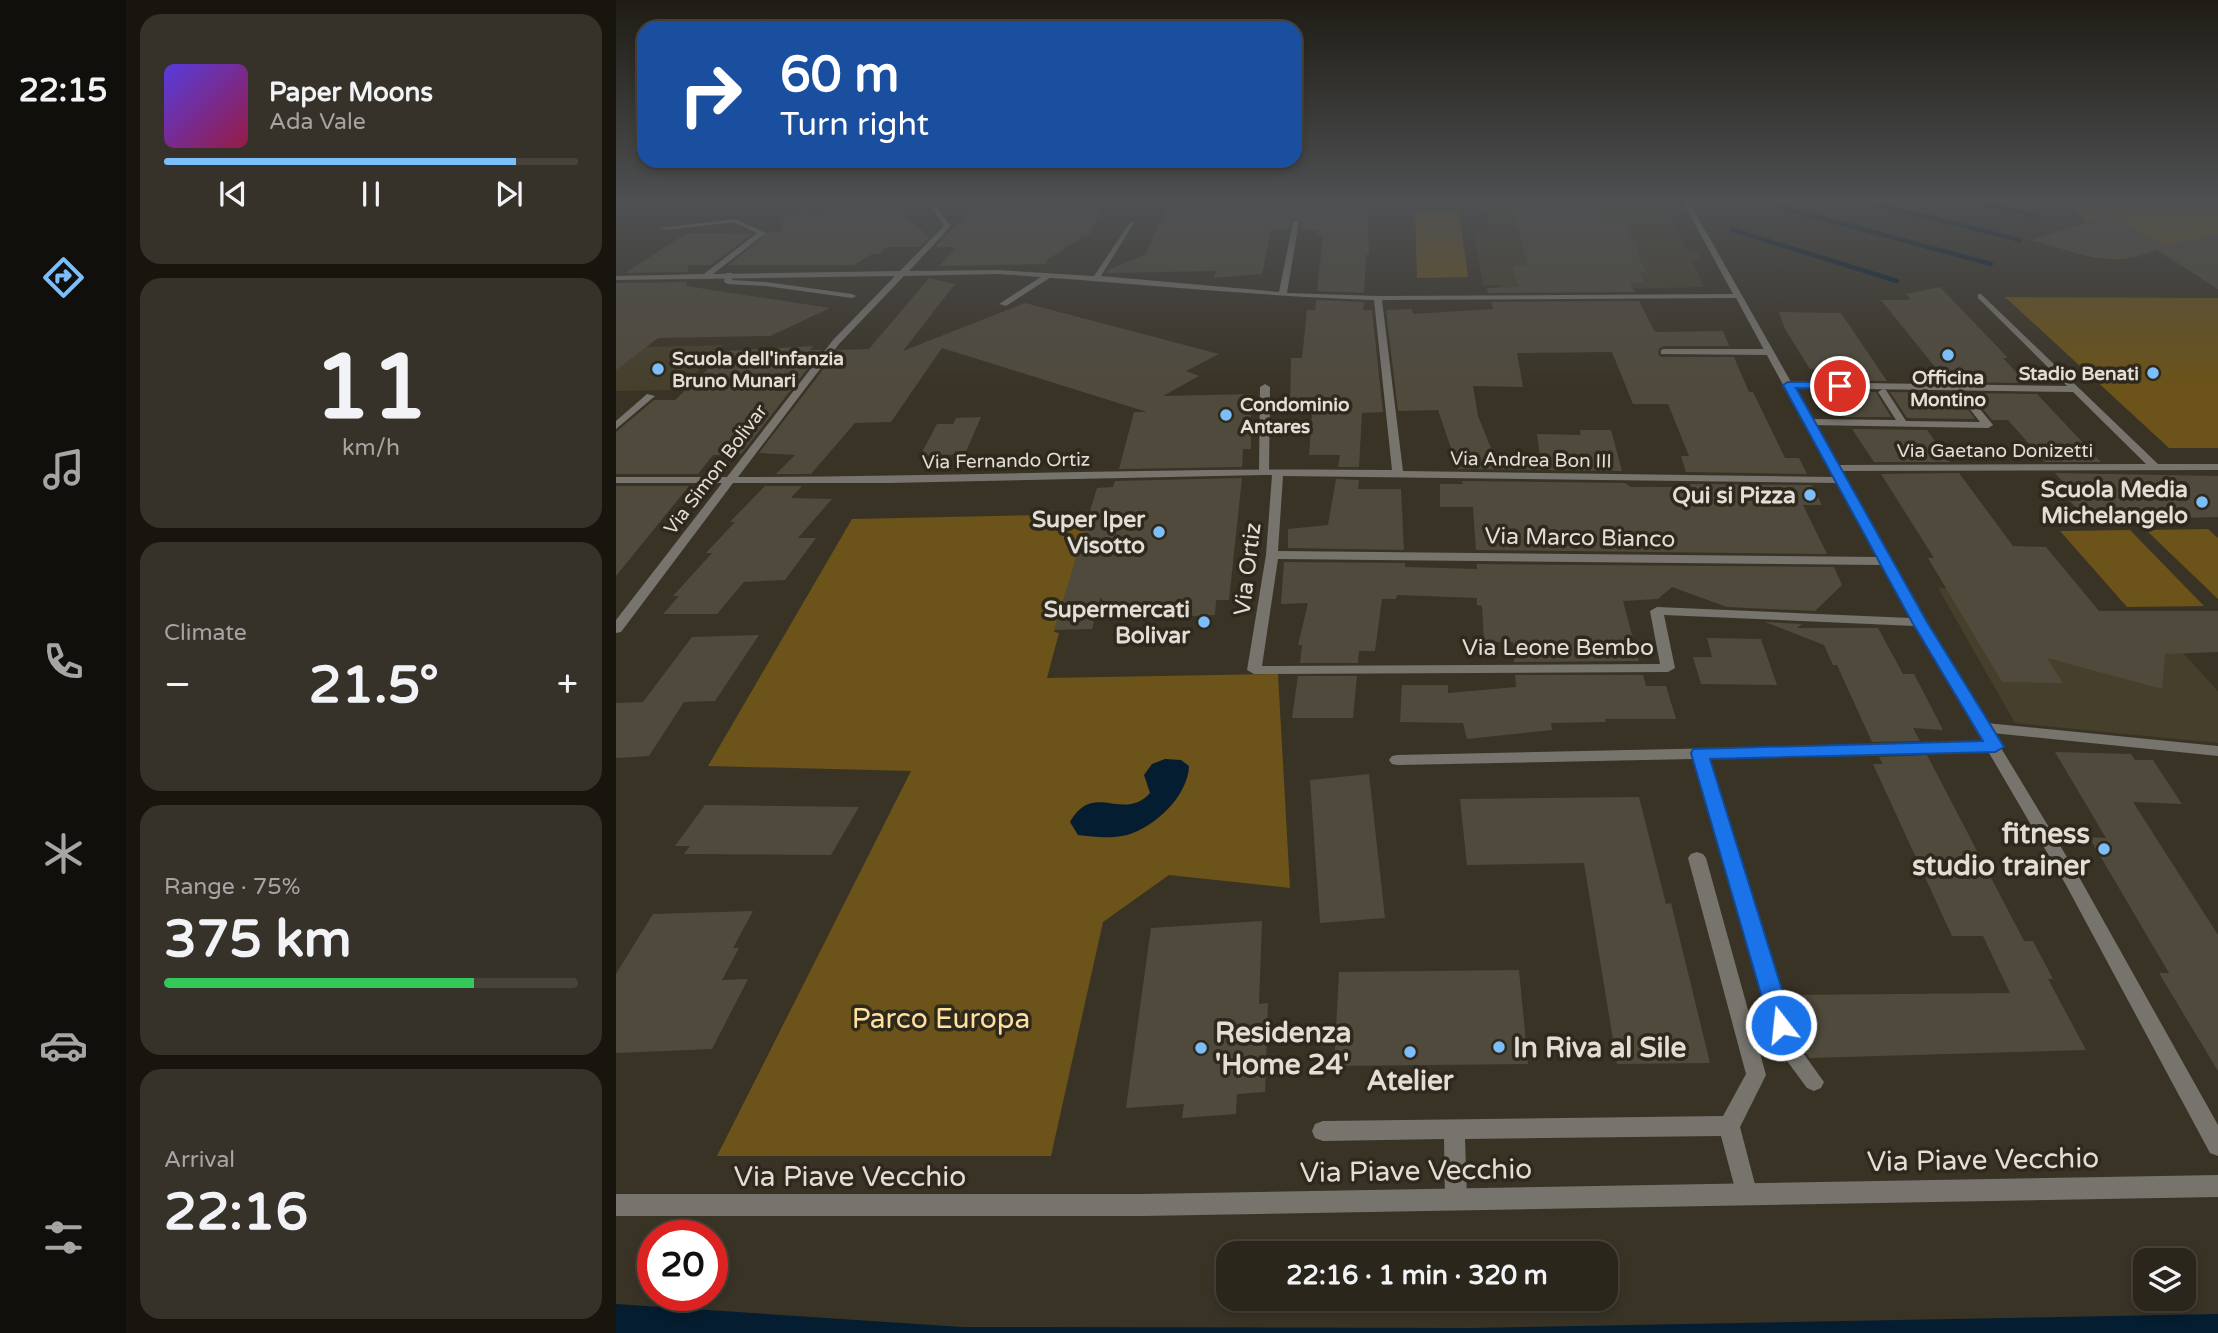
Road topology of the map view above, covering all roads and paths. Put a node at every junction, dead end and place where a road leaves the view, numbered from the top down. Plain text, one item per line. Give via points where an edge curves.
1 (724, 262) edge
2 (913, 262) edge
3 (1106, 262) edge
4 (1289, 262) edge
5 (1720, 262) edge
6 (902, 273) junction
7 (707, 275) junction
8 (729, 275) junction
9 (1050, 275) junction
10 (616, 278) edge
11 (1096, 278) junction
12 (1283, 295) junction
13 (852, 296) dead end
14 (1739, 296) junction
15 (1981, 296) dead end
16 (1377, 298) junction
17 (1003, 304) dead end
18 (1664, 352) dead end
19 (1770, 352) junction
20 (1788, 385) junction
21 (1265, 387) dead end
22 (2074, 389) junction
23 (1883, 391) dead end
24 (1963, 394) dead end
25 (650, 396) dead end
26 (1809, 422) junction
27 (1903, 423) junction
28 (616, 426) edge
29 (2155, 467) junction
30 (2218, 467) edge
31 (1271, 472) junction
32 (1838, 474) junction
33 (1398, 475) junction
34 (616, 480) edge
35 (733, 480) junction
36 (1272, 555) junction
37 (1887, 561) junction
38 (1919, 622) junction
39 (616, 629) edge
40 (1254, 670) joint
41 (1982, 727) junction
42 (1995, 747) junction
43 (2218, 751) edge
44 (1699, 753) junction
45 (1397, 760) dead end
46 (1697, 858) dead end
47 (1814, 1082) dead end
48 (1729, 1126) junction
49 (1454, 1129) junction
50 (1323, 1131) dead end
51 (2218, 1146) edge
52 (2218, 1186) edge
53 (1746, 1192) junction
54 (1456, 1199) junction
55 (616, 1205) edge

1 - 7 street
2 - 6 street, Via Simon Bolivar
3 - 11 street
4 - 12 street
5 - 14 street
6 - 8 street
6 - 9 street
6 - 35 street, Via Simon Bolivar via 836,342
7 - 8 street
7 - 10 street
8 - 13 street via 728,282
9 - 11 street
9 - 17 street
11 - 12 street
12 - 16 street
14 - 16 street
14 - 19 street
15 - 22 street, Via Gaetano Donizetti
16 - 33 street
18 - 19 street
19 - 20 street
20 - 22 street
20 - 26 street
21 - 31 street, Via Ortiz
22 - 29 street, Via Gaetano Donizetti
23 - 27 street
24 - 27 street via 1988,425
25 - 28 street
26 - 27 street
26 - 32 street
29 - 30 street, Via Gaetano Donizetti
29 - 32 street, Via Gaetano Donizetti
31 - 33 street, Via Fernando Ortiz
31 - 35 street, Via Fernando Ortiz
31 - 36 street, Via Ortiz
32 - 33 street, Via Andrea Bon III
32 - 37 street
34 - 35 street, Via Fernando Ortiz
35 - 39 street, Via Simon Bolivar
36 - 37 street, Via Marco Bianco
36 - 40 street, Via Ortiz
37 - 38 street
38 - 40 street, Via Leone Bembo via 1657,611 1668,668
38 - 41 street
41 - 42 street
41 - 43 street
42 - 44 street
42 - 51 street
44 - 45 street
44 - 47 street via 1788,1050
46 - 48 street via 1756,1075
48 - 49 street
48 - 53 street
49 - 50 street
49 - 54 street
52 - 53 street, Via Piave Vecchio
53 - 54 street, Via Piave Vecchio
54 - 55 street, Via Piave Vecchio via 1142,1205

